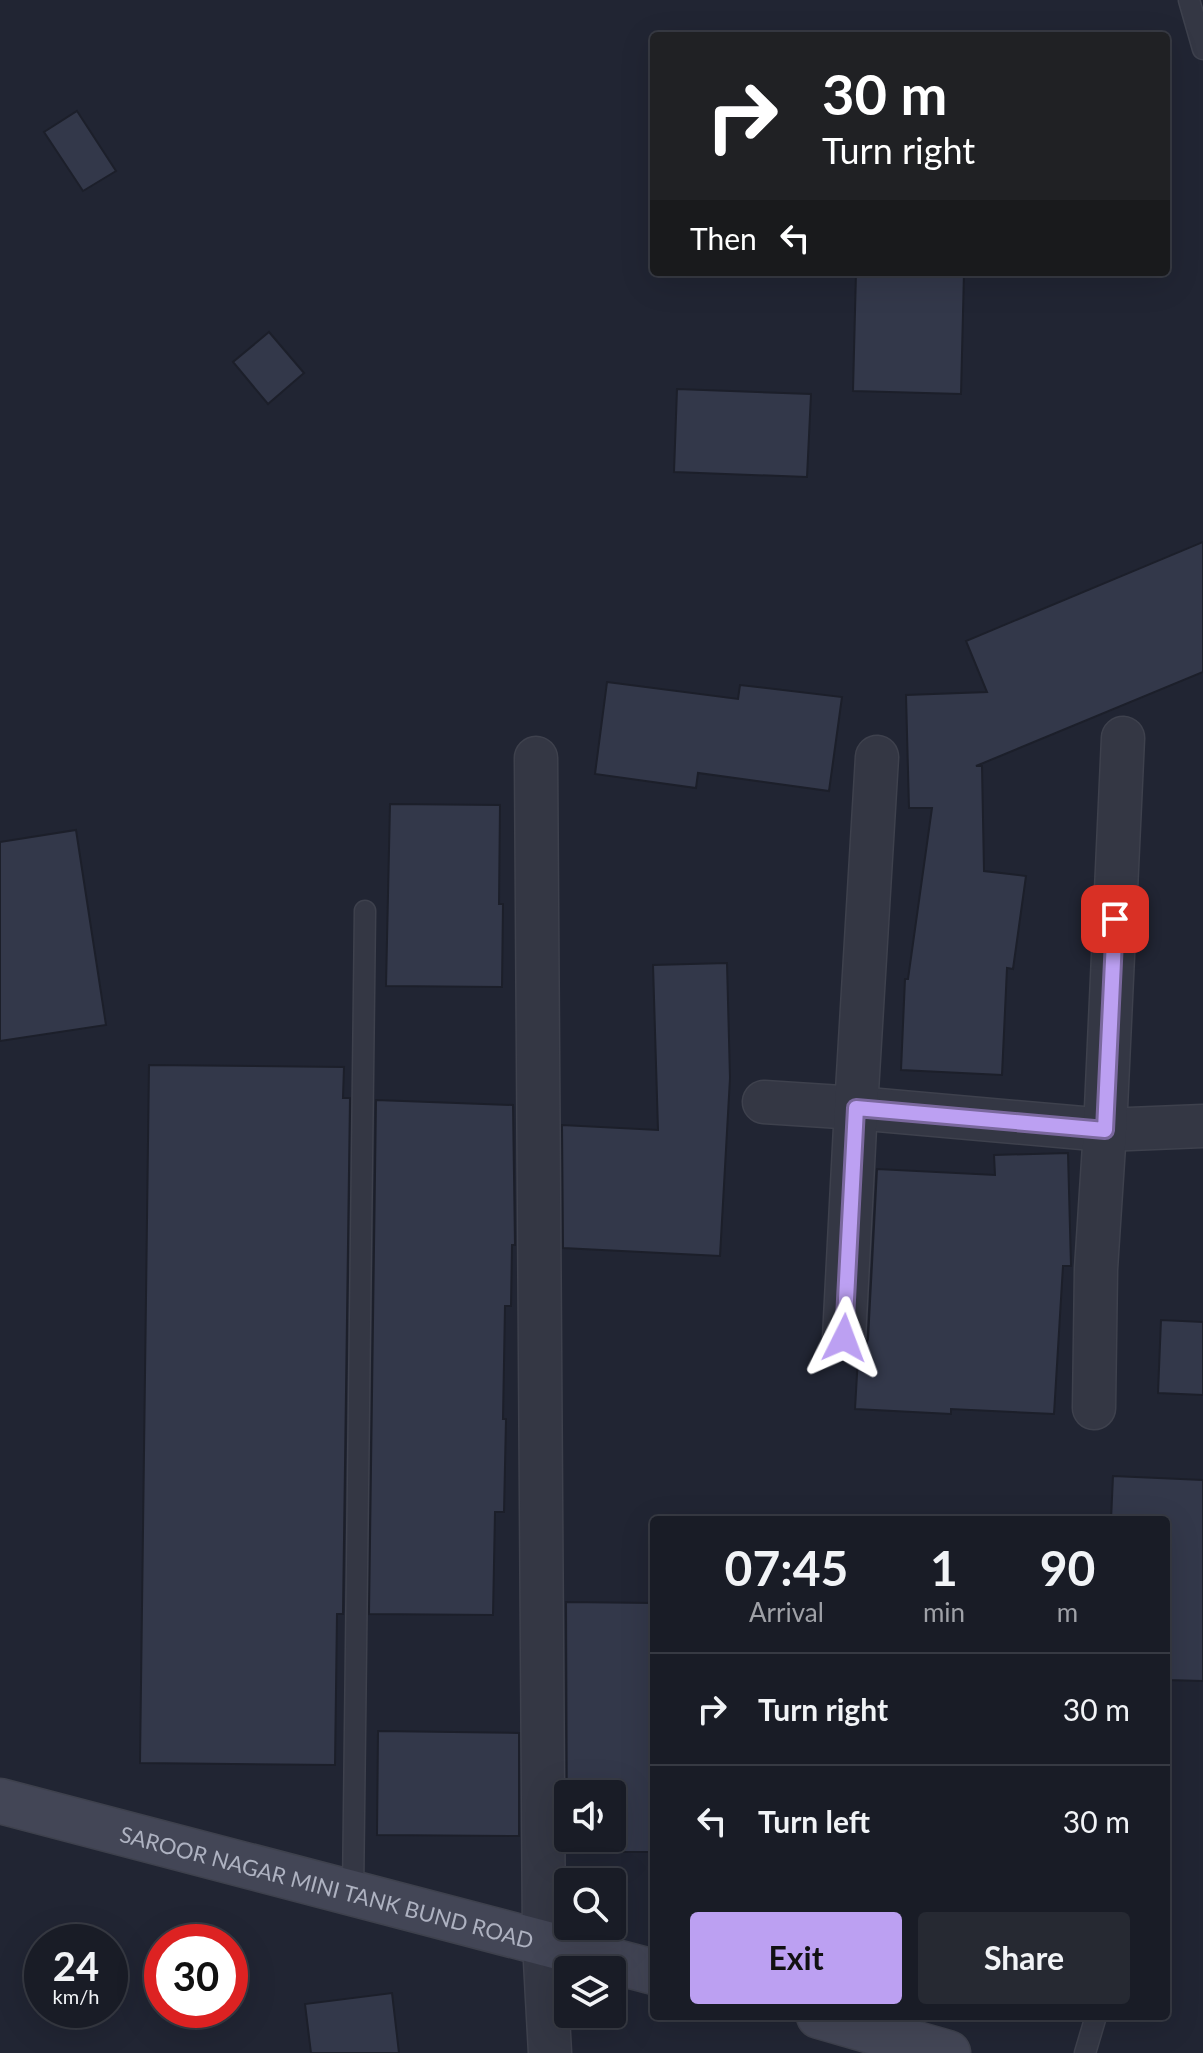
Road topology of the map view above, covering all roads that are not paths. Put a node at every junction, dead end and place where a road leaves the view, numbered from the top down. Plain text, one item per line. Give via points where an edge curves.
1 (1189, 0) edge
2 (1203, 49) edge
3 (1123, 738) dead end
4 (877, 757) dead end
5 (536, 758) dead end
6 (365, 911) dead end
7 (764, 1102) dead end
8 (856, 1108) junction
9 (1203, 1126) edge
10 (1105, 1130) junction
11 (844, 1338) dead end
12 (1094, 1408) dead end
13 (0, 1801) edge
14 (353, 1894) junction
15 (544, 1943) junction
16 (650, 1971) edge
17 (833, 2020) edge
18 (1095, 2020) edge
19 (550, 2053) edge
20 (948, 2053) edge
21 (1085, 2053) edge

1 - 2 lane
3 - 10 street
4 - 8 street
5 - 15 street
6 - 14 lane
7 - 8 street
8 - 10 street
8 - 11 street
9 - 10 street
10 - 12 street
13 - 14 main road, SAROOR NAGAR MINI TANK BUND ROAD
14 - 15 main road, SAROOR NAGAR MINI TANK BUND ROAD
15 - 16 main road, SAROOR NAGAR MINI TANK BUND ROAD
15 - 19 street
17 - 20 main road
18 - 21 lane

